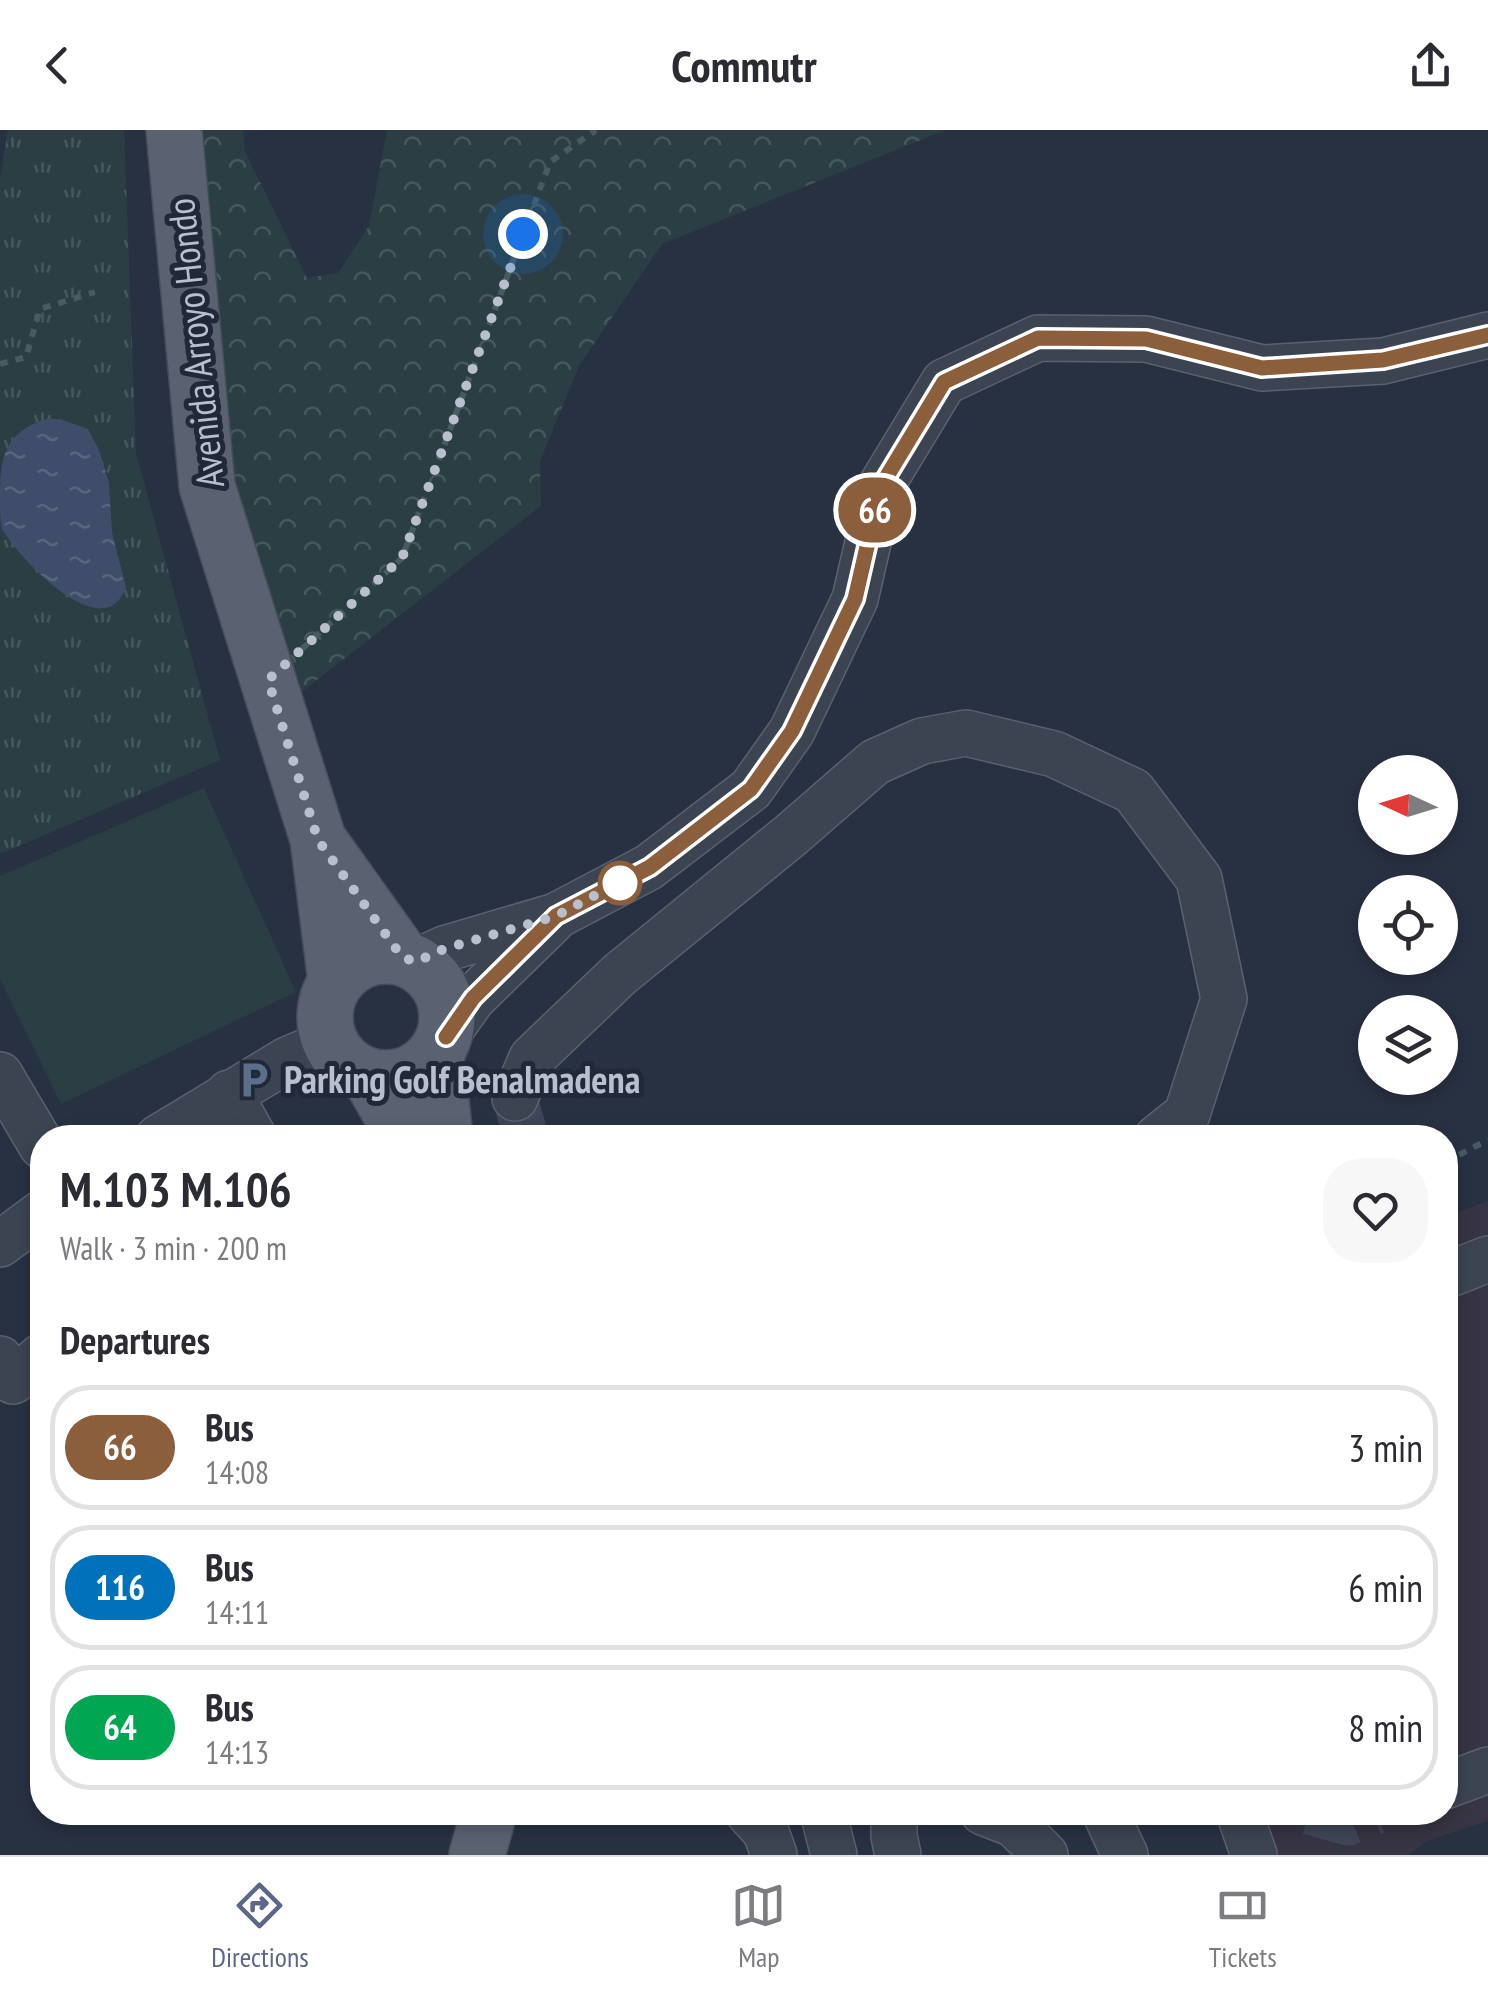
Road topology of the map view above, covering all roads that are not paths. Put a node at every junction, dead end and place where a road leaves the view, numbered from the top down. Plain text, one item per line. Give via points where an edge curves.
1 (174, 130) edge
2 (1488, 335) edge
3 (751, 789) junction
4 (791, 835) junction
5 (318, 840) junction
6 (556, 916) junction
7 (409, 959) junction
8 (336, 981) junction
9 (330, 1042) junction
10 (441, 1046) junction
11 (0, 1076) edge
12 (370, 1077) junction
13 (228, 1093) junction
14 (515, 1098) tunnel mouth
15 (178, 1125) edge
16 (246, 1125) edge
17 (398, 1125) edge
18 (444, 1125) edge
19 (1174, 1125) edge
20 (30, 1126) edge
21 (30, 1221) edge
22 (0, 1244) edge
23 (1488, 1259) edge
24 (1458, 1271) edge
25 (1488, 1290) edge
26 (1458, 1301) edge
27 (0, 1359) edge
28 (30, 1366) edge
29 (1488, 1770) edge
30 (1458, 1781) edge
31 (485, 1825) edge
32 (760, 1825) edge
33 (826, 1825) edge
34 (894, 1825) edge
35 (1015, 1825) edge
36 (1112, 1825) edge
37 (1244, 1825) edge
38 (477, 1855) edge
39 (774, 1855) edge
40 (834, 1855) edge
41 (898, 1855) edge
42 (1045, 1855) edge
43 (1125, 1855) edge
44 (1254, 1855) edge

1 - 5 main road, Avenida Arroyo Hondo via 207,486
2 - 3 street via 1383,360 1262,368 1146,339 1038,338 944,382 881,486 855,599 792,731
3 - 4 street
3 - 6 street via 650,867
4 - 14 street via 532,1058
4 - 19 street via 875,762 922,741 966,733 1054,754 1133,791 1199,879 1224,999 1188,1114
5 - 7 main road, Avenida Arroyo Hondo
5 - 8 main road, Avenida Arroyo Hondo
6 - 7 street
6 - 10 street via 473,998
7 - 8 main road via 377,956 354,964
7 - 10 main road via 438,981 448,1008
8 - 9 main road via 327,1000
9 - 12 main road via 354,1070
9 - 13 street
10 - 12 main road via 406,1076
10 - 18 main road
11 - 20 street
12 - 17 main road
13 - 15 street
13 - 16 street
21 - 22 street
23 - 24 street
25 - 26 street
27 - 28 street via 13,1380
29 - 30 street
31 - 38 main road
32 - 39 street
33 - 40 street
34 - 41 street
35 - 42 street
36 - 43 street
37 - 44 street

